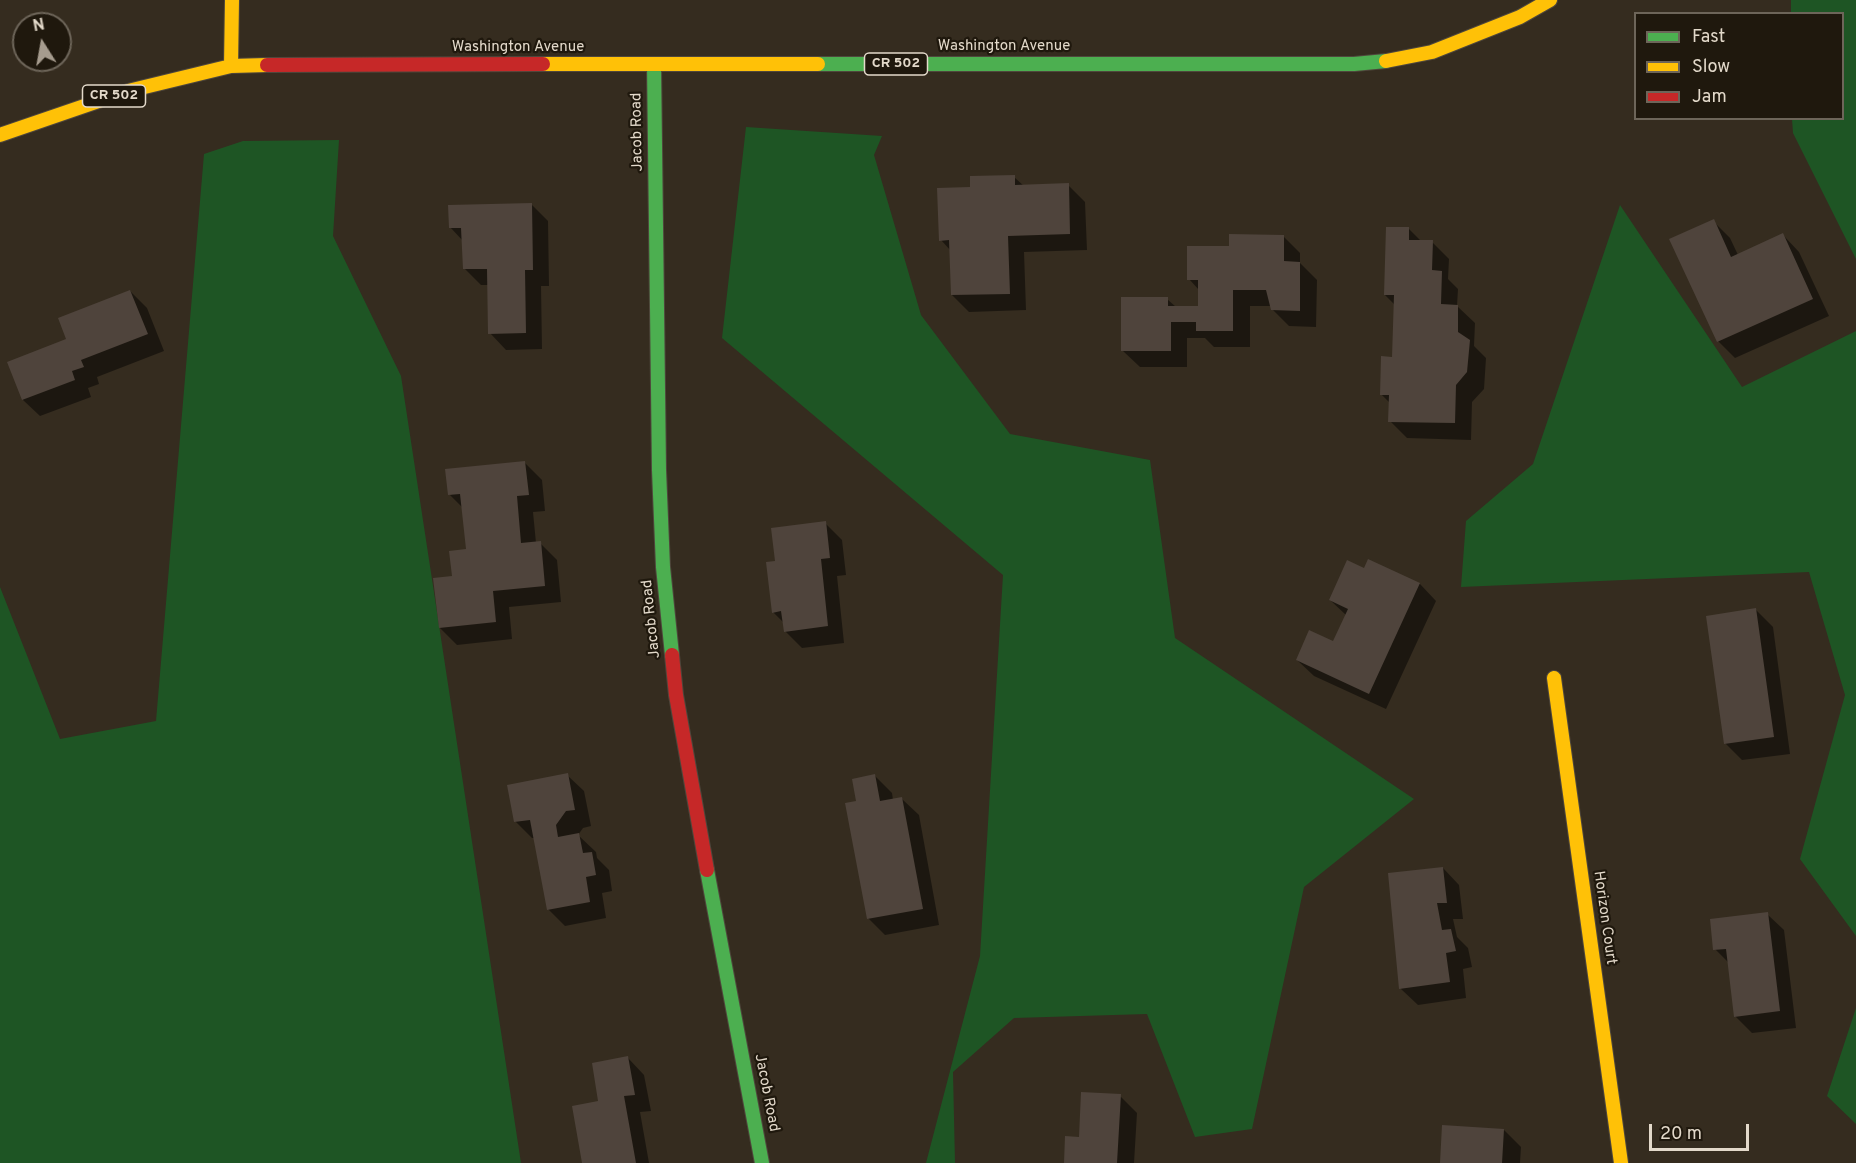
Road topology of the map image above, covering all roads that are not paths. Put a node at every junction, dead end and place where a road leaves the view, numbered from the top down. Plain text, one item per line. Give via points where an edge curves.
1 (232, 0) edge
2 (1550, 0) edge
3 (654, 64) junction
4 (231, 66) junction
5 (0, 135) edge
6 (1554, 678) dead end
7 (762, 1163) edge
8 (1621, 1163) edge

1 - 4 street
2 - 3 street, Washington Avenue / CR 502 via 1520,17 1432,52 1354,64
3 - 4 street, Washington Avenue / CR 502
3 - 7 street, Jacob Road via 663,567 676,695
4 - 5 street, CR 502 via 128,91
6 - 8 street, Horizon Court

